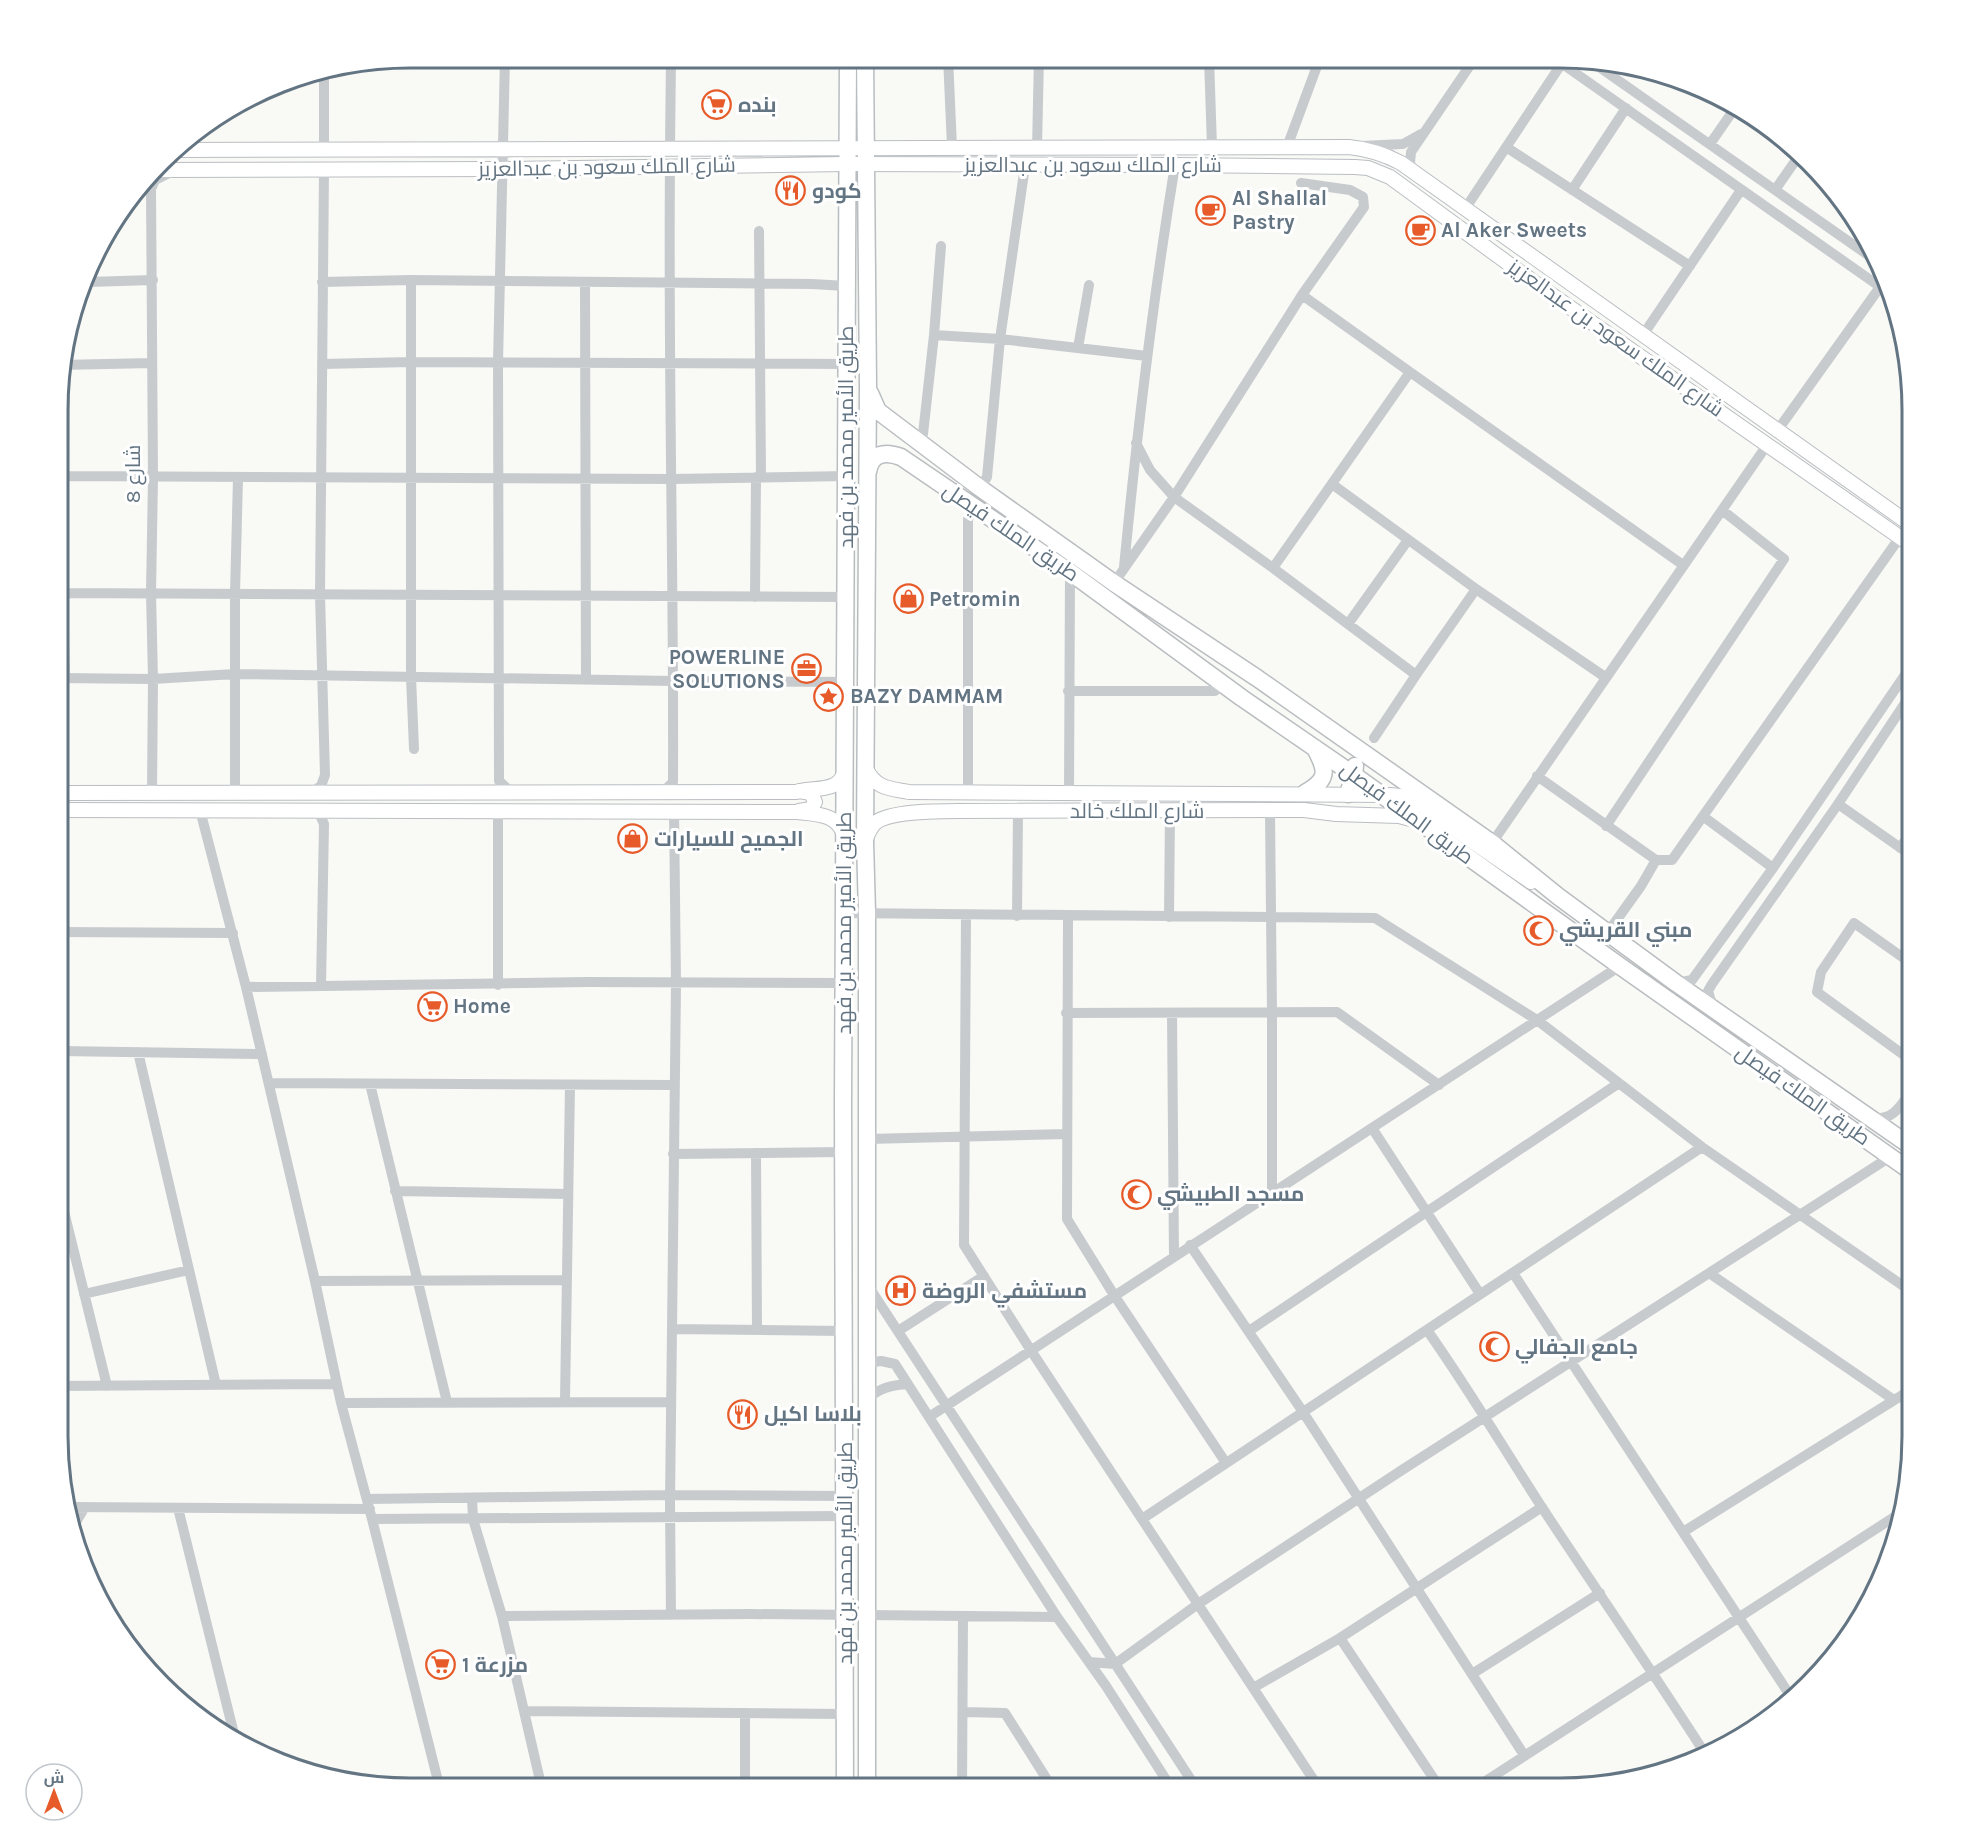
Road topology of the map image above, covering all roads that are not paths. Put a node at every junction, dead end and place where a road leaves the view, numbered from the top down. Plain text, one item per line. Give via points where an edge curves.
1 (505, 67) edge
2 (671, 67) edge
3 (848, 67) edge
4 (865, 67) edge
5 (948, 67) edge
6 (1039, 67) edge
7 (1209, 67) edge
8 (1317, 67) edge
9 (1466, 67) edge
10 (1554, 67) edge
11 (1569, 67) edge
12 (1603, 70) edge
13 (324, 78) edge
14 (1626, 108) junction
15 (1731, 114) edge
16 (1423, 132) junction
17 (1710, 144) junction
18 (670, 147) junction
19 (952, 147) junction
20 (1212, 147) junction
21 (1287, 147) junction
22 (1349, 147) junction
23 (1506, 147) junction
24 (502, 148) junction
25 (1037, 148) junction
26 (1150, 148) junction
27 (324, 149) junction
28 (187, 150) edge
29 (846, 156) junction
30 (865, 156) junction
31 (1795, 162) edge
32 (1174, 165) junction
33 (670, 166) junction
34 (1025, 166) junction
35 (166, 170) edge
36 (174, 170) junction
37 (501, 170) junction
38 (324, 171) junction
39 (1415, 173) junction
40 (157, 179) edge
41 (154, 182) edge
42 (1301, 183) dead end
43 (1572, 190) junction
44 (1741, 190) junction
45 (1775, 190) junction
46 (1465, 209) junction
47 (759, 231) dead end
48 (941, 246) dead end
49 (1862, 251) edge
50 (1690, 266) junction
51 (153, 280) junction
52 (411, 280) junction
53 (93, 282) edge
54 (322, 282) junction
55 (499, 282) junction
56 (585, 283) junction
57 (669, 283) junction
58 (1535, 283) junction
59 (759, 284) junction
60 (1089, 285) dead end
61 (1877, 285) edge
62 (846, 286) junction
63 (1302, 295) junction
64 (1881, 295) edge
65 (1619, 319) junction
66 (934, 335) junction
67 (1643, 335) junction
68 (1000, 339) junction
69 (1078, 348) junction
70 (1147, 356) junction
71 (411, 362) junction
72 (153, 363) junction
73 (498, 363) junction
74 (70, 364) edge
75 (322, 364) junction
76 (585, 364) junction
77 (670, 364) junction
78 (760, 364) junction
79 (846, 364) junction
80 (1410, 372) junction
81 (868, 386) junction
82 (1777, 431) junction
83 (919, 437) junction
84 (1136, 443) junction
85 (1767, 445) junction
86 (901, 457) junction
87 (67, 476) edge
88 (847, 476) junction
89 (153, 477) junction
90 (412, 477) junction
91 (498, 477) junction
92 (759, 477) junction
93 (238, 478) junction
94 (321, 478) junction
95 (586, 478) junction
96 (672, 478) junction
97 (866, 480) junction
98 (1332, 484) junction
99 (980, 488) junction
100 (1174, 496) junction
101 (976, 507) junction
102 (1722, 510) junction
103 (1902, 519) edge
104 (1902, 538) edge
105 (1408, 540) junction
106 (1902, 546) edge
107 (1683, 565) junction
108 (1273, 568) junction
109 (1124, 569) junction
110 (1070, 572) junction
111 (1114, 583) junction
112 (1476, 588) junction
113 (67, 593) edge
114 (151, 593) junction
115 (235, 594) junction
116 (320, 595) junction
117 (412, 595) junction
118 (497, 596) junction
119 (586, 596) junction
120 (672, 596) junction
121 (755, 597) junction
122 (845, 597) junction
123 (1348, 624) junction
124 (1178, 628) junction
125 (236, 674) junction
126 (1416, 675) junction
127 (321, 676) junction
128 (411, 676) junction
129 (498, 677) junction
130 (1605, 677) junction
131 (67, 678) edge
132 (153, 679) junction
133 (586, 679) junction
134 (1902, 679) edge
135 (673, 681) junction
136 (845, 682) junction
137 (1222, 682) junction
138 (1068, 691) junction
139 (1902, 708) edge
140 (1374, 738) dead end
141 (1315, 747) junction
142 (414, 749) dead end
143 (866, 769) junction
144 (845, 771) junction
145 (1354, 775) junction
146 (1537, 776) junction
147 (152, 792) junction
148 (235, 792) junction
149 (511, 792) junction
150 (663, 792) junction
151 (796, 792) junction
152 (909, 792) junction
153 (67, 793) edge
154 (310, 793) junction
155 (968, 793) junction
156 (1069, 793) junction
157 (1305, 793) junction
158 (1348, 794) junction
159 (1382, 794) junction
160 (1838, 804) junction
161 (67, 806) edge
162 (67, 808) edge
163 (200, 810) junction
164 (311, 810) junction
165 (674, 810) junction
166 (498, 811) junction
167 (1018, 811) junction
168 (1170, 811) junction
169 (1277, 811) junction
170 (797, 812) junction
171 (908, 813) junction
172 (1704, 816) junction
173 (1420, 822) junction
174 (1606, 826) junction
175 (844, 839) junction
176 (865, 841) junction
177 (1492, 843) junction
178 (1902, 845) edge
179 (1900, 848) joint
180 (1656, 860) junction
181 (1773, 868) junction
182 (1559, 897) junction
183 (844, 913) junction
184 (867, 914) junction
185 (966, 915) junction
186 (1017, 916) junction
187 (1068, 916) junction
188 (1169, 917) junction
189 (1272, 918) junction
190 (67, 932) edge
191 (1608, 932) junction
192 (232, 933) junction
193 (1715, 946) junction
194 (1730, 957) junction
195 (1902, 957) edge
196 (1620, 966) junction
197 (1677, 982) junction
198 (843, 983) junction
199 (676, 984) junction
200 (498, 985) junction
201 (321, 986) junction
202 (246, 987) junction
203 (1713, 1009) junction
204 (1066, 1013) junction
205 (1172, 1013) junction
206 (1272, 1013) junction
207 (1537, 1020) junction
208 (67, 1051) edge
209 (138, 1052) junction
210 (262, 1054) junction
211 (1902, 1054) edge
212 (269, 1083) junction
213 (1619, 1083) junction
214 (370, 1084) junction
215 (570, 1085) junction
216 (674, 1085) junction
217 (1439, 1085) junction
218 (1902, 1105) edge
219 (1871, 1118) junction
220 (1372, 1128) junction
221 (1066, 1134) junction
222 (964, 1137) junction
223 (867, 1139) junction
224 (1902, 1140) edge
225 (1702, 1147) junction
226 (843, 1152) junction
227 (756, 1153) junction
228 (673, 1154) junction
229 (1890, 1156) junction
230 (1902, 1165) edge
231 (395, 1191) junction
232 (1272, 1192) junction
233 (568, 1194) junction
234 (1425, 1213) junction
235 (1800, 1215) junction
236 (67, 1224) edge
237 (1190, 1245) junction
238 (1174, 1256) junction
239 (189, 1270) junction
240 (1513, 1273) junction
241 (1708, 1273) junction
242 (984, 1276) junction
243 (567, 1280) junction
244 (315, 1281) junction
245 (417, 1281) junction
246 (867, 1283) junction
247 (1902, 1285) edge
248 (84, 1294) junction
249 (1480, 1294) junction
250 (1114, 1295) junction
251 (672, 1329) junction
252 (757, 1330) junction
253 (1427, 1330) junction
254 (844, 1331) junction
255 (898, 1331) junction
256 (1249, 1331) junction
257 (1030, 1349) junction
258 (1570, 1360) junction
259 (867, 1363) junction
260 (337, 1384) junction
261 (908, 1384) junction
262 (216, 1385) junction
263 (67, 1386) edge
264 (107, 1386) junction
265 (1902, 1395) edge
266 (867, 1399) junction
267 (1894, 1400) junction
268 (565, 1401) junction
269 (447, 1402) junction
270 (671, 1402) junction
271 (341, 1403) junction
272 (945, 1404) junction
273 (1303, 1412) junction
274 (1485, 1415) junction
275 (928, 1417) junction
276 (1226, 1463) junction
277 (670, 1495) junction
278 (845, 1496) junction
279 (472, 1498) junction
280 (1358, 1499) junction
281 (75, 1507) edge
282 (85, 1507) junction
283 (1542, 1507) junction
284 (178, 1508) junction
285 (370, 1509) junction
286 (845, 1516) junction
287 (671, 1517) junction
288 (1142, 1518) junction
289 (473, 1519) junction
290 (1891, 1519) edge
291 (78, 1520) edge
292 (1683, 1532) junction
293 (1417, 1588) junction
294 (1600, 1593) junction
295 (1198, 1604) junction
296 (671, 1615) junction
297 (502, 1616) junction
298 (845, 1616) junction
299 (868, 1616) junction
300 (963, 1616) junction
301 (1057, 1617) junction
302 (1738, 1618) junction
303 (1340, 1638) junction
304 (1089, 1662) junction
305 (1115, 1664) junction
306 (1653, 1672) junction
307 (1472, 1674) junction
308 (1253, 1688) junction
309 (1787, 1692) edge
310 (524, 1711) junction
311 (963, 1712) junction
312 (745, 1713) junction
313 (845, 1714) junction
314 (233, 1729) edge
315 (1701, 1747) edge
316 (1524, 1755) junction
317 (437, 1778) edge
318 (539, 1778) edge
319 (745, 1778) edge
320 (845, 1778) edge
321 (867, 1778) edge
322 (962, 1778) edge
323 (1046, 1778) edge
324 (1165, 1778) edge
325 (1190, 1778) edge
326 (1312, 1778) edge
327 (1433, 1778) edge
328 (1490, 1778) edge

1 - 24 street
2 - 18 street
3 - 29 highway, طريق الأمير محمد بن فهد
4 - 30 highway, طريق الأمير محمد بن فهد
5 - 19 street
6 - 25 street
7 - 20 street
8 - 21 street
9 - 16 street
10 - 23 street
11 - 14 street
12 - 17 street
13 - 27 street
14 - 43 street
14 - 44 street
15 - 17 street
16 - 22 street via 1403,144
16 - 39 street via 1410,158
17 - 45 street
18 - 24 main road, شارع الملك سعود بن عبدالعزيز
18 - 29 main road, شارع الملك سعود بن عبدالعزيز
19 - 25 main road, شارع الملك سعود بن عبدالعزيز
19 - 30 main road, شارع الملك سعود بن عبدالعزيز
20 - 21 main road, شارع الملك سعود بن عبدالعزيز
20 - 26 main road, شارع الملك سعود بن عبدالعزيز
21 - 22 main road, شارع الملك سعود بن عبدالعزيز
22 - 39 main road, شارع الملك سعود بن عبدالعزيز via 1388,156
23 - 43 street
23 - 46 street
24 - 27 main road, شارع الملك سعود بن عبدالعزيز
24 - 37 street
25 - 26 main road, شارع الملك سعود بن عبدالعزيز
26 - 34 main road via 1097,156 1034,155 1027,158
27 - 28 main road, شارع الملك سعود بن عبدالعزيز
29 - 30 main road, شارع الملك سعود بن عبدالعزيز
29 - 33 main road, شارع الملك سعود بن عبدالعزيز
29 - 62 highway, طريق الأمير محمد بن فهد
30 - 34 main road, شارع الملك سعود بن عبدالعزيز
30 - 81 highway, طريق الأمير محمد بن فهد
31 - 45 street
32 - 34 main road, شارع الملك سعود بن عبدالعزيز
32 - 58 main road, شارع الملك سعود بن عبدالعزيز via 1355,167 1379,172
32 - 70 street
33 - 37 main road, شارع الملك سعود بن عبدالعزيز
33 - 57 street
34 - 68 street
35 - 36 main road, شارع الملك سعود بن عبدالعزيز
36 - 38 main road, شارع الملك سعود بن عبدالعزيز
36 - 40 street, شارع 8
37 - 38 main road, شارع الملك سعود بن عبدالعزيز
37 - 55 street
38 - 54 street
39 - 46 main road, شارع الملك سعود بن عبدالعزيز
41 - 51 street, شارع 8 via 151,189
42 - 63 street via 1350,190 1363,196 1364,207
43 - 50 street
44 - 50 street
44 - 61 street
45 - 49 street
46 - 65 main road, شارع الملك سعود بن عبدالعزيز
47 - 59 street
48 - 66 street
50 - 67 street
51 - 53 street
51 - 72 street, شارع 8
52 - 54 street
52 - 55 street
52 - 71 street
54 - 75 street
55 - 56 street
55 - 73 street
56 - 57 street
56 - 76 street
57 - 59 street
57 - 77 street
58 - 65 main road via 1533,275 1542,273 1588,305
58 - 85 main road, شارع الملك سعود بن عبدالعزيز
59 - 62 street
59 - 78 street
60 - 69 street
62 - 79 highway, طريق الأمير محمد بن فهد
63 - 80 street
63 - 100 street
64 - 82 street
65 - 67 main road, شارع الملك سعود بن عبدالعزيز
66 - 68 street
66 - 83 street
67 - 82 main road, شارع الملك سعود بن عبدالعزيز
68 - 69 street
68 - 99 street via 987,477
69 - 70 street
70 - 84 street
71 - 73 street
71 - 75 street
71 - 90 street
72 - 74 street
72 - 89 street, شارع 8
73 - 76 street
73 - 91 street
75 - 94 street
76 - 77 street
76 - 95 street
77 - 78 street
77 - 96 street
78 - 79 street
78 - 92 street
79 - 88 highway, طريق الأمير محمد بن فهد
80 - 98 street
80 - 107 street
81 - 83 highway, طريق الملك فيصل via 878,411
81 - 97 highway, طريق الأمير محمد بن فهد
82 - 103 main road, شارع الملك سعود بن عبدالعزيز
83 - 86 highway via 899,443
83 - 99 highway, طريق الملك فيصل
84 - 100 street via 1150,470
84 - 109 street
85 - 102 street
85 - 104 main road, شارع الملك سعود بن عبدالعزيز
86 - 97 highway via 885,453 875,457
86 - 101 highway, طريق الملك فيصل
87 - 89 street
88 - 92 street
88 - 122 highway, طريق الأمير محمد بن فهد
89 - 93 street
89 - 114 street, شارع 8
90 - 91 street
90 - 94 street
90 - 117 street
91 - 95 street
91 - 118 street
92 - 96 street
92 - 121 street
93 - 94 street
93 - 115 street
94 - 116 street
95 - 96 street
95 - 119 street
96 - 120 street
97 - 143 highway, طريق الأمير محمد بن فهد
98 - 105 street
98 - 108 street
99 - 111 highway, طريق الملك فيصل
100 - 108 street
100 - 109 street
101 - 110 highway, طريق الملك فيصل
101 - 155 street via 968,519
102 - 107 street
102 - 174 street via 1784,559
105 - 112 street
105 - 123 street
106 - 172 street
107 - 130 street
108 - 123 street
109 - 111 street
110 - 137 highway, طريق الملك فيصل
110 - 138 street
111 - 124 highway, طريق الملك فيصل
112 - 126 street
112 - 130 street
113 - 114 street
114 - 115 street
114 - 132 street, شارع 8
115 - 116 street
115 - 125 street
116 - 117 street
116 - 127 street
117 - 118 street
117 - 128 street
118 - 119 street
118 - 129 street
119 - 120 street
119 - 133 street
120 - 121 street
120 - 135 street
121 - 122 street
122 - 136 highway, طريق الأمير محمد بن فهد
123 - 126 street
124 - 145 highway via 1348,754 1354,764
124 - 177 highway, طريق الملك فيصل via 1257,678
125 - 127 street
125 - 132 street
125 - 148 street
126 - 140 street
127 - 128 street
127 - 154 street via 325,775 321,786
128 - 129 street
128 - 142 street
129 - 133 street
129 - 149 street via 499,781
130 - 146 street
131 - 132 street
132 - 147 street, شارع 8
133 - 135 street
134 - 181 street
135 - 136 street
135 - 150 street via 673,782
136 - 144 highway, طريق الأمير محمد بن فهد
137 - 138 street via 1215,691
137 - 141 highway, طريق الملك فيصل
138 - 156 street
139 - 160 street
141 - 145 highway, طريق الملك فيصل
141 - 157 highway via 1324,765 1324,775 1320,783
143 - 152 main road, شارع الملك خالد via 879,786
143 - 176 highway, طريق الأمير محمد بن فهد
144 - 151 main road via 833,787
144 - 175 highway, طريق الأمير محمد بن فهد
145 - 158 highway
145 - 159 highway, طريق الملك فيصل
146 - 174 street
146 - 177 street
147 - 148 main road
147 - 153 main road
147 - 161 main road via 151,799 145,802
148 - 154 main road
149 - 150 main road
149 - 154 main road
150 - 151 main road
151 - 170 main road via 811,793 815,802 811,809
152 - 155 main road, شارع الملك خالد
152 - 171 main road via 897,794 893,802 898,811
155 - 156 main road, شارع الملك خالد
156 - 157 main road, شارع الملك خالد
157 - 158 main road, شارع الملك خالد
158 - 159 main road, شارع الملك خالد
158 - 169 main road via 1335,806
159 - 173 highway, طريق الملك فيصل
159 - 182 main road, شارع الملك خالد via 1415,802 1521,876
160 - 179 street
160 - 194 street
162 - 163 main road
163 - 164 main road
163 - 192 street
164 - 166 main road
164 - 201 street via 323,819 324,829
165 - 166 main road
165 - 170 main road
165 - 199 street
166 - 200 street
167 - 168 main road, شارع الملك خالد
167 - 171 main road, شارع الملك خالد
167 - 186 street
168 - 169 main road, شارع الملك خالد
168 - 188 street
169 - 173 main road, شارع الملك خالد via 1389,815
169 - 189 street
170 - 175 main road via 836,821
171 - 176 main road, شارع الملك خالد via 878,820
172 - 180 street via 1672,860
172 - 181 street
173 - 196 highway, طريق الملك فيصل
174 - 180 street
175 - 183 highway, طريق الأمير محمد بن فهد
176 - 184 highway, طريق الأمير محمد بن فهد
177 - 182 highway, طريق الملك فيصل
178 - 179 street
180 - 191 street
181 - 193 street
182 - 191 highway, طريق الملك فيصل
183 - 184 street
183 - 198 highway, طريق الأمير محمد بن فهد
184 - 185 street
184 - 223 highway, طريق الأمير محمد بن فهد
185 - 186 street
185 - 222 street
186 - 187 street
187 - 188 street
187 - 204 street
188 - 189 street
189 - 206 street
189 - 207 street via 1375,918
190 - 192 street
191 - 197 highway, طريق الملك فيصل
192 - 202 street
193 - 194 street
193 - 197 street via 1692,980
194 - 203 street via 1708,991
195 - 211 street via 1854,923 1821,972 1817,992
196 - 207 street
196 - 229 highway, طريق الملك فيصل
197 - 203 highway, طريق الملك فيصل
198 - 199 street
198 - 226 highway, طريق الأمير محمد بن فهد
199 - 200 street
199 - 216 street
200 - 201 street
201 - 202 street
202 - 210 street
203 - 219 highway, طريق الملك فيصل
204 - 205 street
204 - 221 street
205 - 206 street
205 - 238 street
206 - 217 street via 1337,1012
206 - 232 street
207 - 213 street
207 - 217 street
208 - 209 street
209 - 210 street
209 - 239 street
210 - 212 street
212 - 214 street
212 - 244 street
213 - 225 street
213 - 234 street
214 - 215 street
214 - 231 street
215 - 216 street
215 - 233 street
216 - 228 street
217 - 220 street
218 - 219 street via 1883,1119
219 - 224 highway, طريق الملك فيصل
220 - 232 street
220 - 234 street
221 - 222 street
221 - 250 street via 1067,1219
222 - 223 street
222 - 242 street via 964,1245
223 - 246 highway, طريق الأمير محمد بن فهد
225 - 235 street
225 - 240 street
226 - 227 street
226 - 254 highway, طريق الأمير محمد بن فهد
227 - 228 street
227 - 252 street
228 - 251 street
229 - 230 highway, طريق الملك فيصل
229 - 235 street
231 - 233 street
231 - 245 street
232 - 237 street
233 - 243 street
234 - 249 street
234 - 256 street
235 - 241 street
235 - 247 street
236 - 248 street
237 - 238 street
237 - 256 street
238 - 250 street
239 - 248 street
239 - 262 street
240 - 249 street
240 - 258 street
241 - 258 street
241 - 267 street
242 - 255 street
242 - 257 street
243 - 245 street
243 - 268 street
244 - 245 street
244 - 260 street
245 - 269 street
246 - 255 street
246 - 259 highway, طريق الأمير محمد بن فهد
248 - 264 street
249 - 253 street
250 - 257 street
250 - 276 street
251 - 252 street
251 - 270 street
252 - 254 street
253 - 273 street
253 - 274 street
254 - 278 highway, طريق الأمير محمد بن فهد
255 - 272 street
256 - 273 street
257 - 272 street
257 - 288 street
258 - 274 street
258 - 292 street
259 - 261 street via 895,1364
259 - 266 highway, طريق الأمير محمد بن فهد
260 - 262 street
260 - 271 street
261 - 266 street via 890,1385
261 - 275 street
262 - 264 street
263 - 264 street
265 - 267 street
266 - 299 highway, طريق الأمير محمد بن فهد
267 - 292 street
268 - 269 street
268 - 270 street
269 - 271 street
270 - 277 street
271 - 285 street
272 - 275 street
272 - 305 street
273 - 276 street
273 - 280 street
274 - 280 street
274 - 283 street
275 - 301 street
276 - 288 street
277 - 278 street
277 - 279 street
277 - 287 street
278 - 286 highway, طريق الأمير محمد بن فهد
279 - 285 street
279 - 289 street
280 - 293 street
280 - 295 street
281 - 282 street
282 - 284 street
282 - 291 street
283 - 293 street
283 - 294 street
284 - 285 street
284 - 314 street
285 - 289 street
285 - 317 street
286 - 287 street
286 - 298 highway, طريق الأمير محمد بن فهد
287 - 289 street
287 - 296 street
288 - 295 street
289 - 297 street
290 - 302 street
292 - 302 street
293 - 303 street
293 - 307 street
294 - 306 street
294 - 307 street
295 - 305 street
295 - 308 street
296 - 297 street
296 - 298 street
297 - 310 street
298 - 299 street
298 - 313 highway, طريق الأمير محمد بن فهد
299 - 300 street
299 - 321 highway, طريق الأمير محمد بن فهد
300 - 301 street
300 - 311 street
301 - 304 street
302 - 306 street
302 - 309 street
303 - 308 street
303 - 327 street
304 - 305 street
304 - 324 street
305 - 325 street
306 - 315 street
306 - 316 street
307 - 316 street
308 - 326 street
310 - 312 street
310 - 318 street
311 - 322 street
311 - 323 street via 1005,1713
312 - 313 street
312 - 319 street
313 - 320 highway, طريق الأمير محمد بن فهد
316 - 328 street

